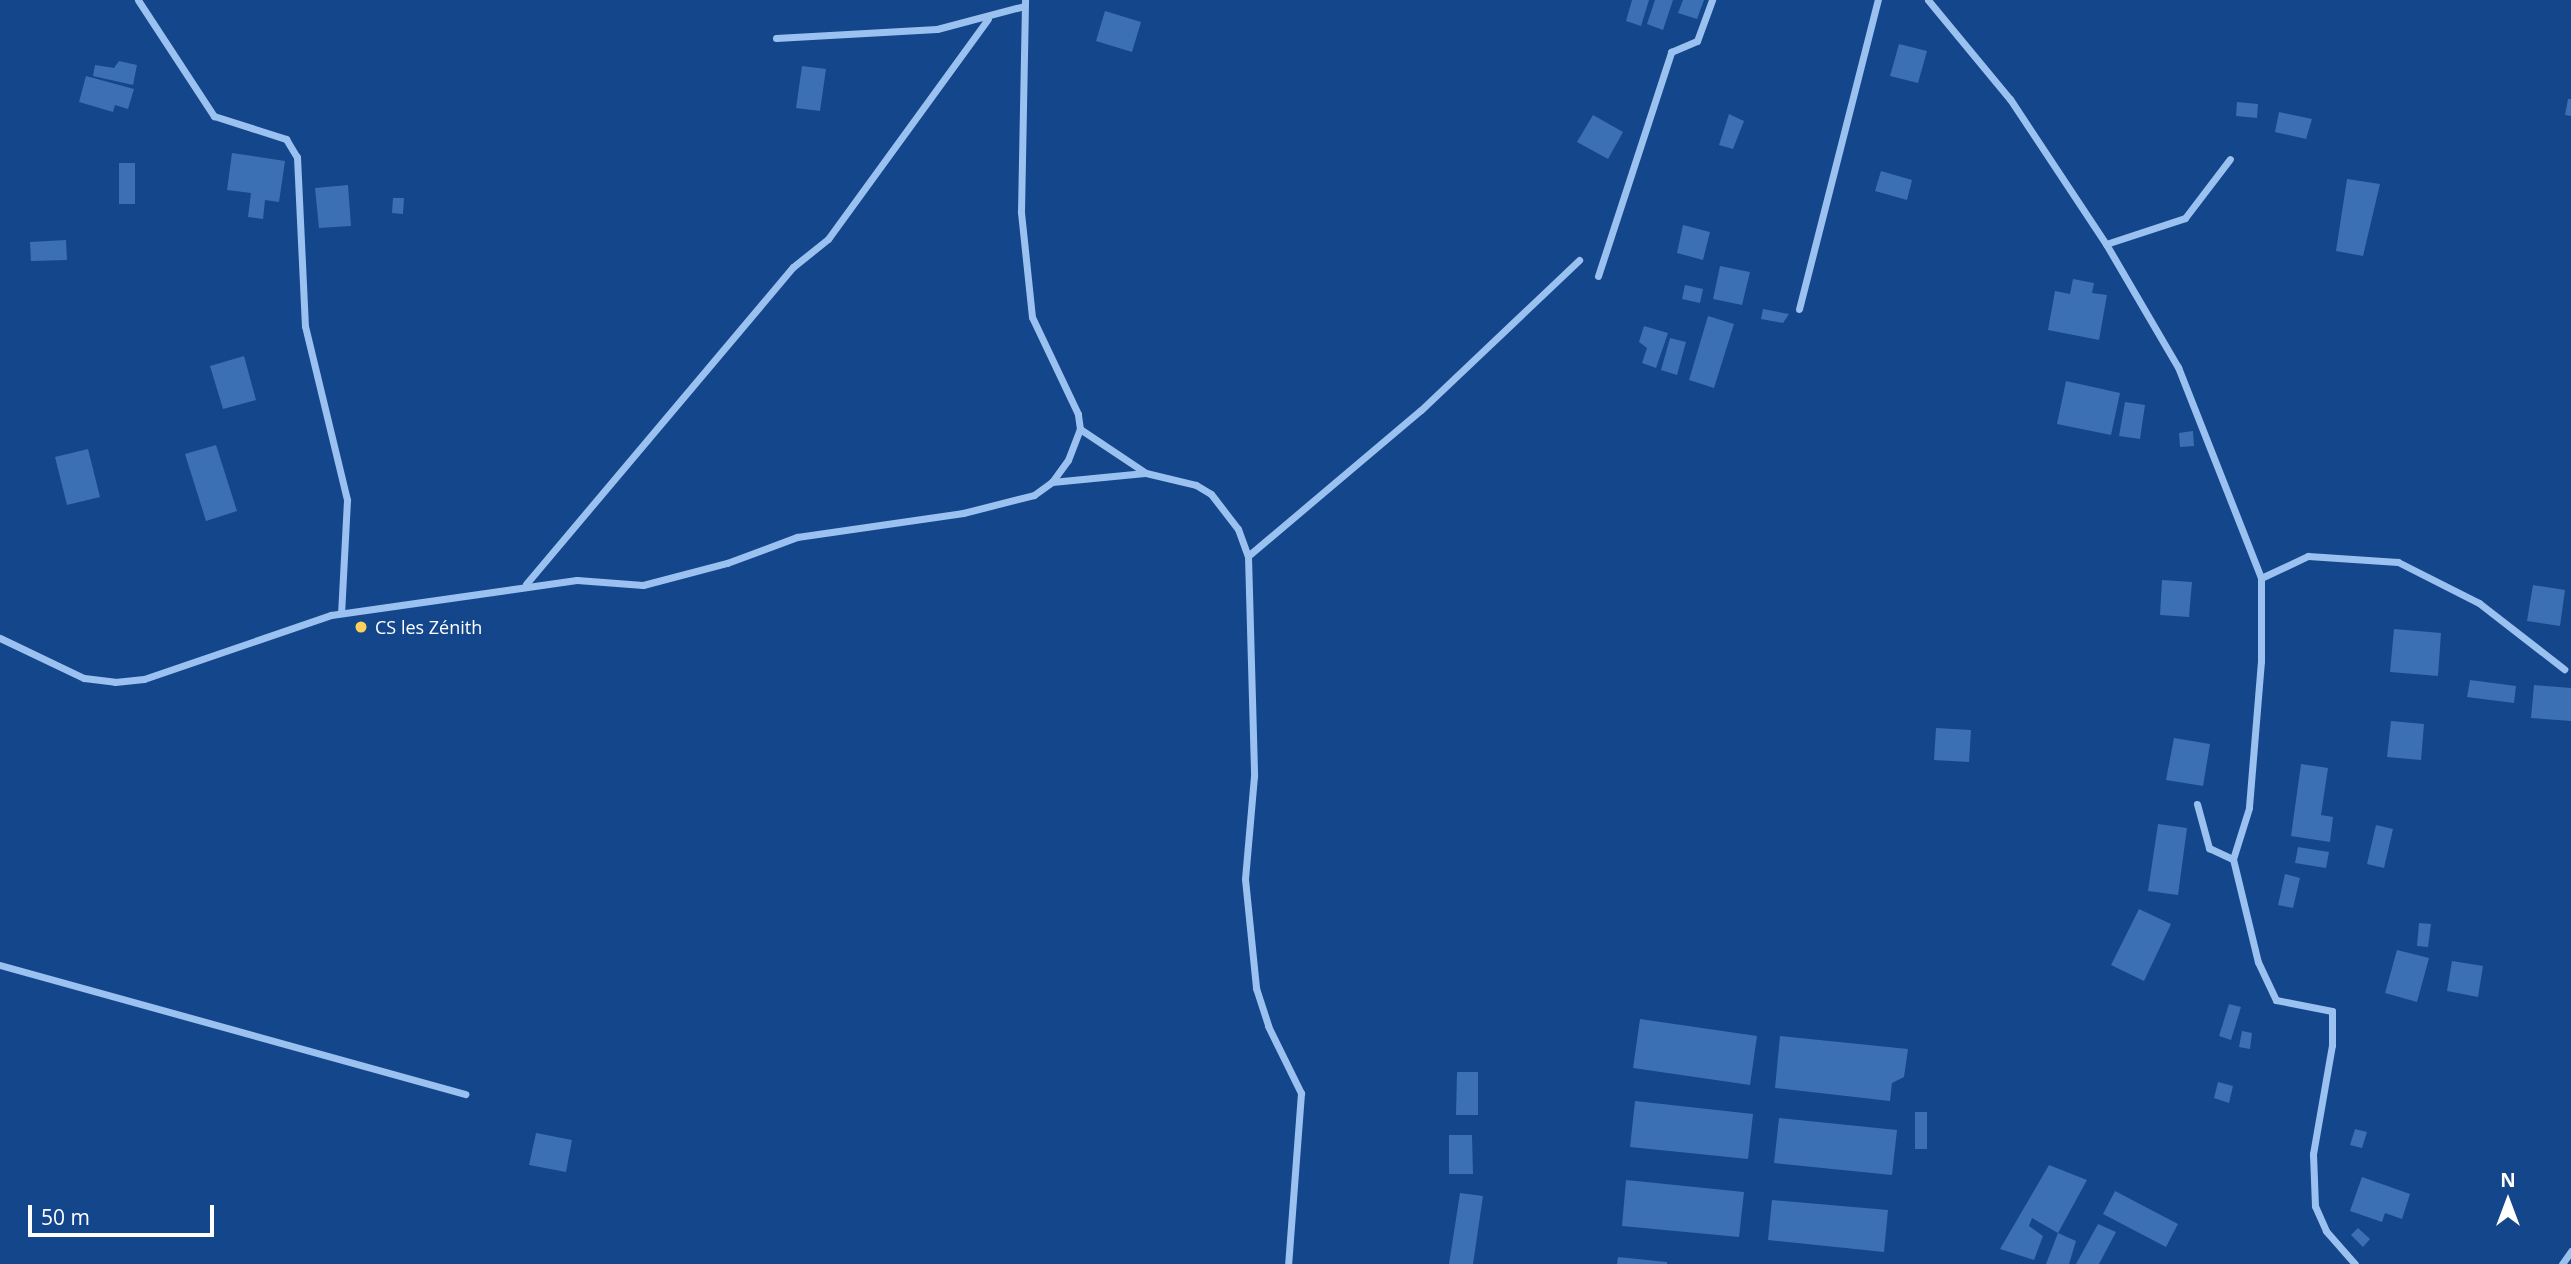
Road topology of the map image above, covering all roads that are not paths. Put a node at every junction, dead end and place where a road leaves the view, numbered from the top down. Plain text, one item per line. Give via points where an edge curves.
1 (138, 0) edge
2 (1712, 0) edge
3 (1878, 0) edge
4 (1928, 0) edge
5 (1024, 3) edge
6 (988, 19) junction
7 (776, 38) dead end
8 (2230, 159) dead end
9 (2106, 244) junction
10 (1579, 260) dead end
11 (1598, 276) dead end
12 (1799, 309) dead end
13 (1080, 429) junction
14 (1148, 473) junction
15 (1052, 482) junction
16 (1248, 556) junction
17 (2261, 578) junction
18 (526, 585) junction
19 (341, 613) junction
20 (0, 638) edge
21 (2564, 669) dead end
22 (2197, 804) dead end
23 (2233, 859) junction
24 (0, 965) edge
25 (465, 1094) dead end
26 (2571, 1251) edge
27 (1288, 1264) edge
28 (2355, 1264) edge
29 (2563, 1264) edge

1 - 19 street via 214,116 286,139 297,157 305,326 347,500
2 - 11 street via 1697,41 1671,52
3 - 12 street
4 - 9 street via 2010,99
5 - 6 street
5 - 13 street via 1021,212 1032,317 1078,414
6 - 7 street via 937,29
6 - 18 street via 828,239 793,267
8 - 9 street via 2185,218
9 - 17 street via 2178,367
10 - 16 street via 1421,410
13 - 14 street
13 - 15 street via 1068,460
14 - 15 street
14 - 16 street via 1196,485 1211,494 1238,528
15 - 18 street via 1034,495 963,513 797,537 727,563 643,585 577,580
16 - 27 street via 1254,776 1245,879 1254,974 1268,1026 1301,1093
17 - 21 street via 2308,556 2398,562 2479,603
17 - 23 street via 2261,661 2249,808
18 - 19 street
19 - 20 street via 278,629 144,679 115,682 84,678
22 - 23 street via 2209,848
23 - 28 street via 2258,962 2276,1000 2332,1012 2332,1045 2313,1153 2315,1206 2326,1231
24 - 25 street
26 - 29 street

